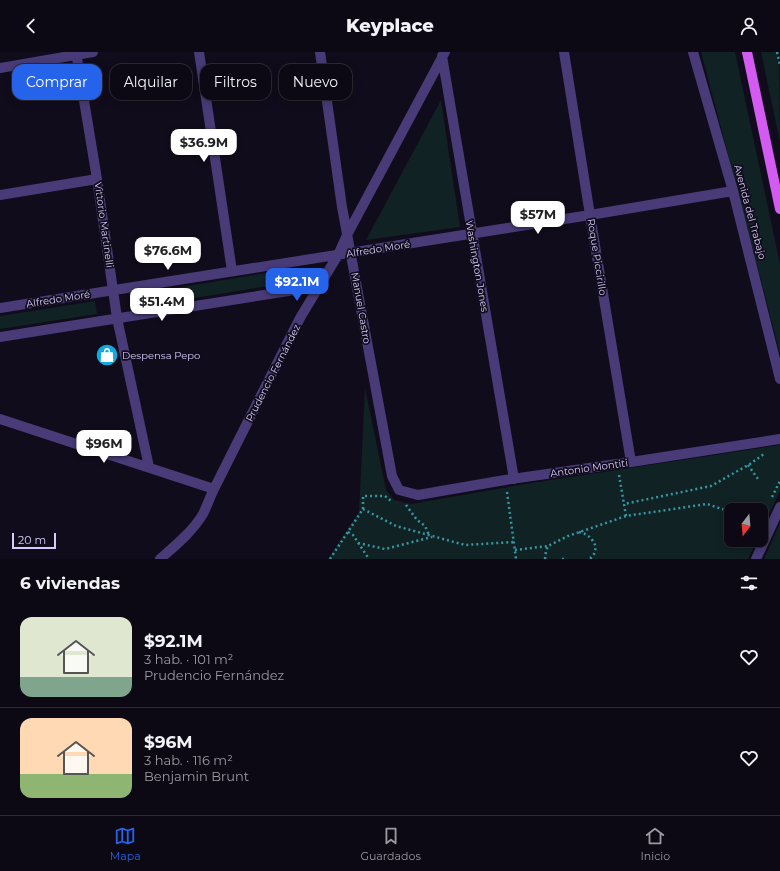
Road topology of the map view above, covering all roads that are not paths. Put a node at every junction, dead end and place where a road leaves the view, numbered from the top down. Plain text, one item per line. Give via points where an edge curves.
1 (93, 52) edge
2 (199, 52) edge
3 (320, 52) edge
4 (564, 52) edge
5 (694, 52) edge
6 (747, 52) edge
7 (76, 53) edge
8 (443, 54) edge
9 (0, 68) edge
10 (97, 179) junction
11 (733, 191) junction
12 (0, 195) edge
13 (780, 209) edge
14 (590, 215) junction
15 (472, 234) junction
16 (347, 235) junction
17 (351, 253) junction
18 (338, 255) junction
19 (232, 272) junction
20 (320, 286) junction
21 (113, 290) junction
22 (0, 308) edge
23 (117, 318) junction
24 (0, 337) edge
25 (780, 379) edge
26 (0, 419) edge
27 (778, 439) edge
28 (631, 462) junction
29 (149, 467) junction
30 (514, 479) junction
31 (214, 489) junction
32 (399, 490) joint
33 (780, 507) edge
34 (160, 559) edge
35 (756, 559) edge

1 - 7 street
2 - 19 street
3 - 16 street, Manuel Castro
4 - 14 street, Roque Piccirillo
5 - 11 street, Avenida del Trabajo
6 - 13 main road
7 - 9 street
7 - 10 street, Vittorio Martinelli
8 - 15 street, Washington Jones
8 - 16 street, Prudencio Fernández
10 - 12 street
10 - 21 street, Vittorio Martinelli
11 - 14 street, Alfredo Moré
11 - 25 street, Avenida del Trabajo
14 - 15 street, Alfredo Moré
14 - 28 street, Roque Piccirillo
15 - 17 street, Alfredo Moré
15 - 30 street, Washington Jones
16 - 17 street, Manuel Castro
16 - 18 street, Prudencio Fernández
17 - 18 street, Alfredo Moré
17 - 32 street, Manuel Castro via 392,476
18 - 19 street, Alfredo Moré
18 - 20 street, Prudencio Fernández
19 - 21 street, Alfredo Moré
20 - 23 street
20 - 31 street, Prudencio Fernández via 300,318
21 - 22 street, Alfredo Moré
21 - 23 street, Vittorio Martinelli
23 - 24 street
23 - 29 street, Vittorio Martinelli
26 - 29 street
27 - 28 street, Antonio Montiti
28 - 30 street, Antonio Montiti
29 - 31 street
30 - 32 street, Antonio Montiti via 418,495
31 - 34 street, Prudencio Fernández via 194,528
33 - 35 street

